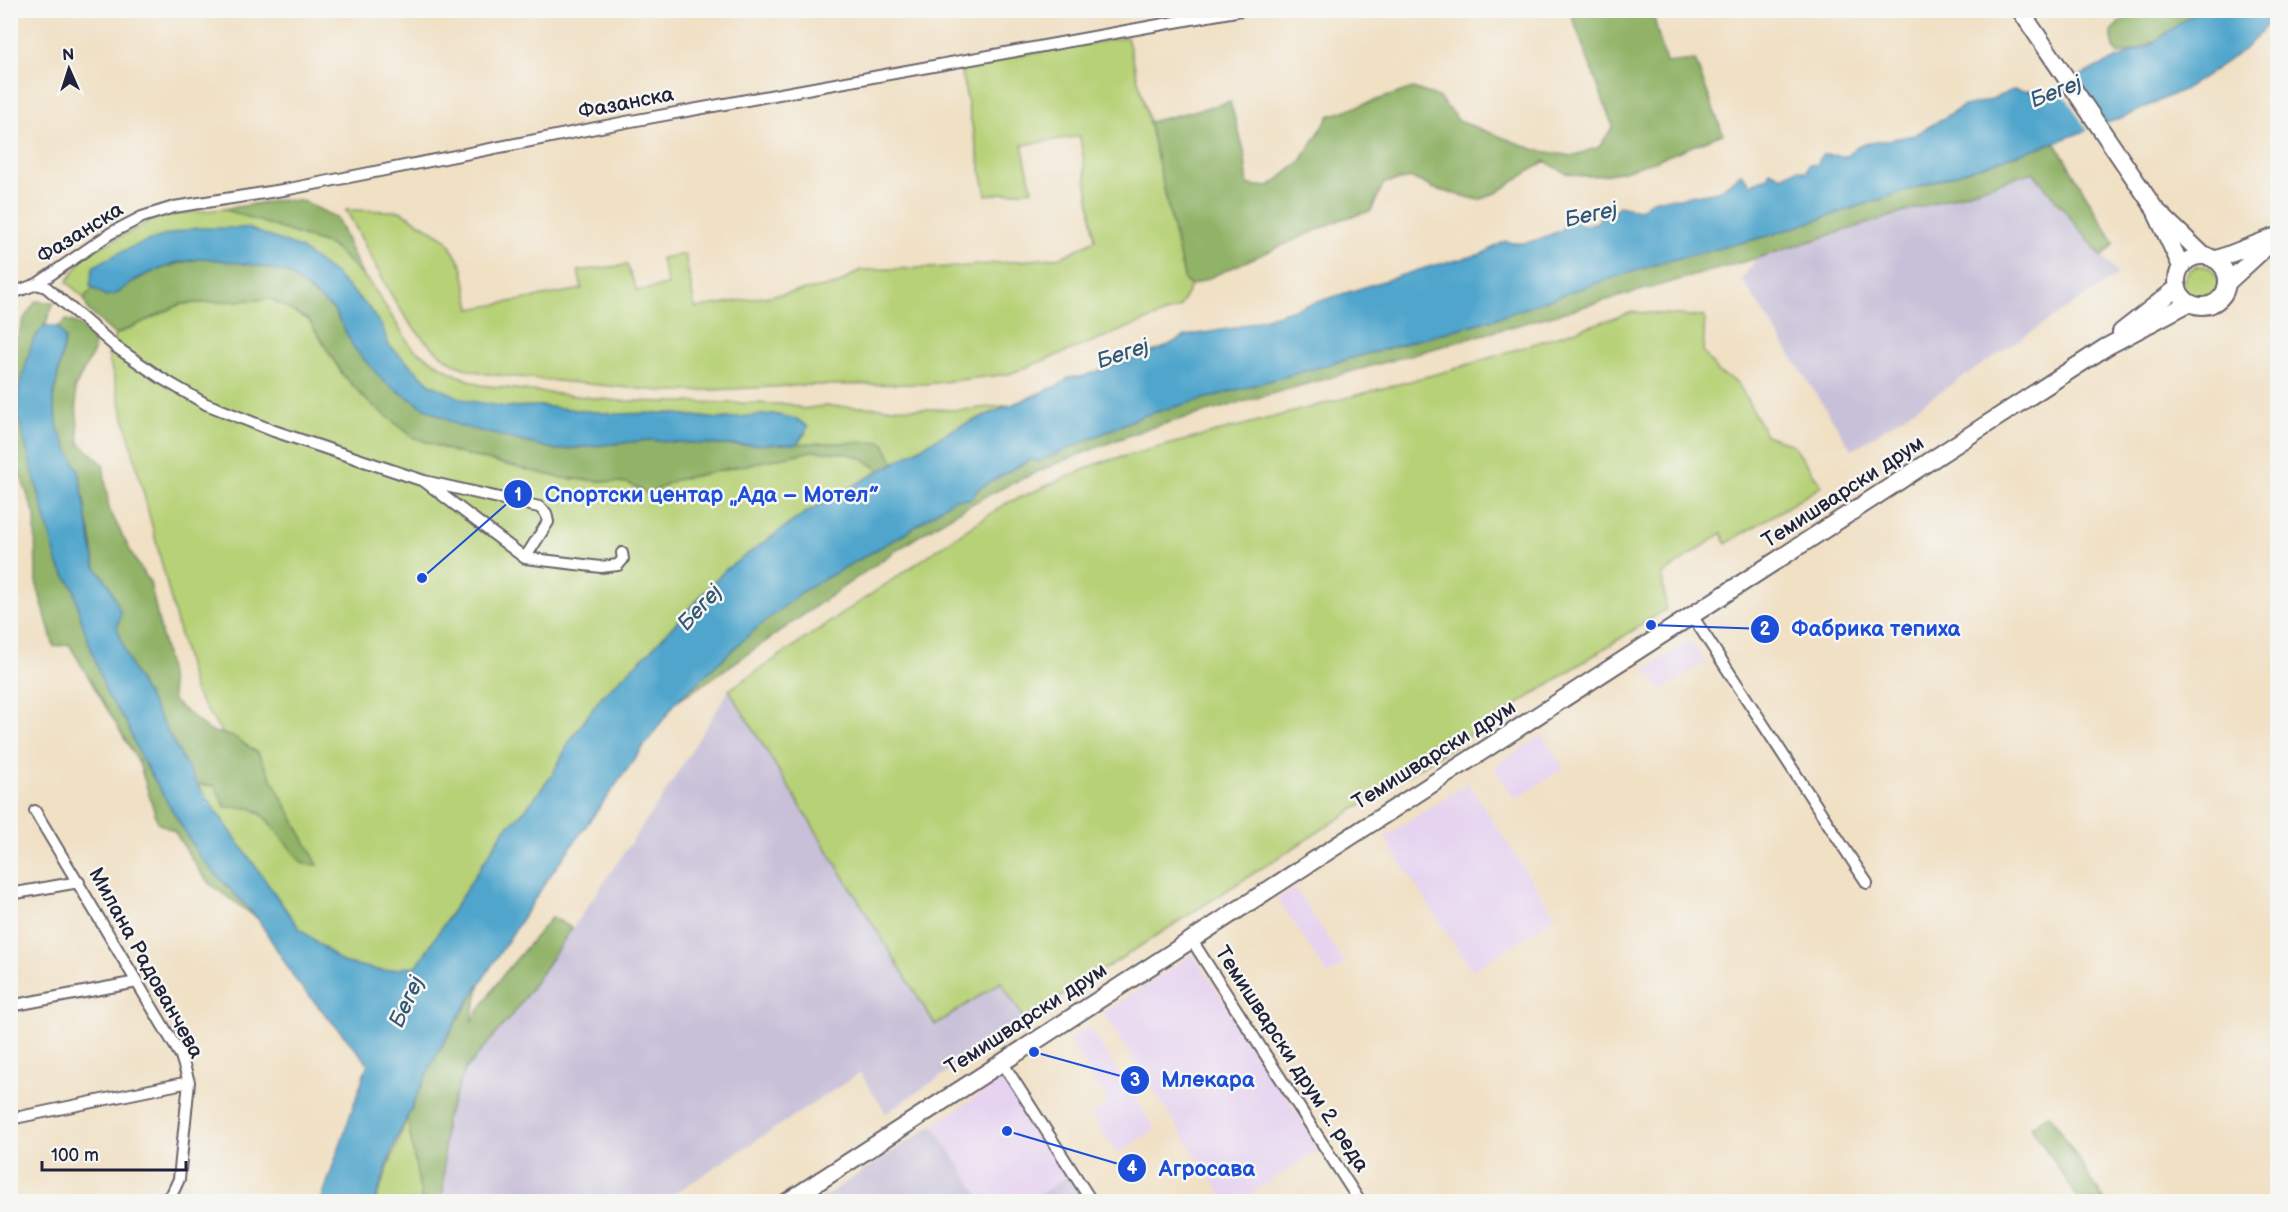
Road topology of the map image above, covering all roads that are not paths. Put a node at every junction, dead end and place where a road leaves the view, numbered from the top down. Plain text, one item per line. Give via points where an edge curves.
1 (1241, 10) edge
2 (2020, 10) edge
3 (2155, 209) junction
4 (2277, 236) edge
5 (2209, 258) junction
6 (2181, 266) junction
7 (2227, 283) junction
8 (37, 284) junction
9 (2177, 288) junction
10 (10, 294) edge
11 (2189, 303) junction
12 (2106, 347) junction
13 (424, 481) junction
14 (622, 553) dead end
15 (525, 558) junction
16 (1693, 617) junction
17 (34, 811) dead end
18 (79, 882) junction
19 (1868, 884) dead end
20 (10, 894) edge
21 (1191, 939) junction
22 (137, 982) junction
23 (10, 1006) edge
24 (1002, 1062) junction
25 (189, 1082) junction
26 (10, 1119) edge
27 (162, 1202) edge
28 (786, 1202) edge
29 (1092, 1202) edge
30 (1360, 1202) edge

1 - 8 street, Фазанска via 626,122 289,189 174,207 111,233
2 - 3 main road
3 - 5 main road
3 - 6 main road
4 - 5 main road
4 - 7 main road
5 - 6 main road via 2188,260
5 - 7 main road via 2224,270
6 - 9 main road
7 - 11 main road via 2224,293 2209,306
8 - 10 street, Фазанска
8 - 13 street via 46,287 161,378 206,404
9 - 11 main road
9 - 12 main road, Темишварски друм
11 - 12 main road, Темишварски друм
12 - 16 main road, Темишварски друм
13 - 15 street
13 - 15 street via 544,509 548,522
14 - 15 street via 618,565 601,567
16 - 19 street
16 - 21 main road, Темишварски друм
17 - 18 street, Милана Радованчева
18 - 20 street
18 - 22 street, Милана Радованчева
21 - 24 main road, Темишварски друм
21 - 30 street, Темишварски друм 2. реда
22 - 23 street
22 - 25 street, Милана Радованчева via 181,1056
24 - 28 main road, Темишварски друм
24 - 29 street
25 - 26 street
25 - 27 street, Милана Радованчева via 179,1179 172,1194

